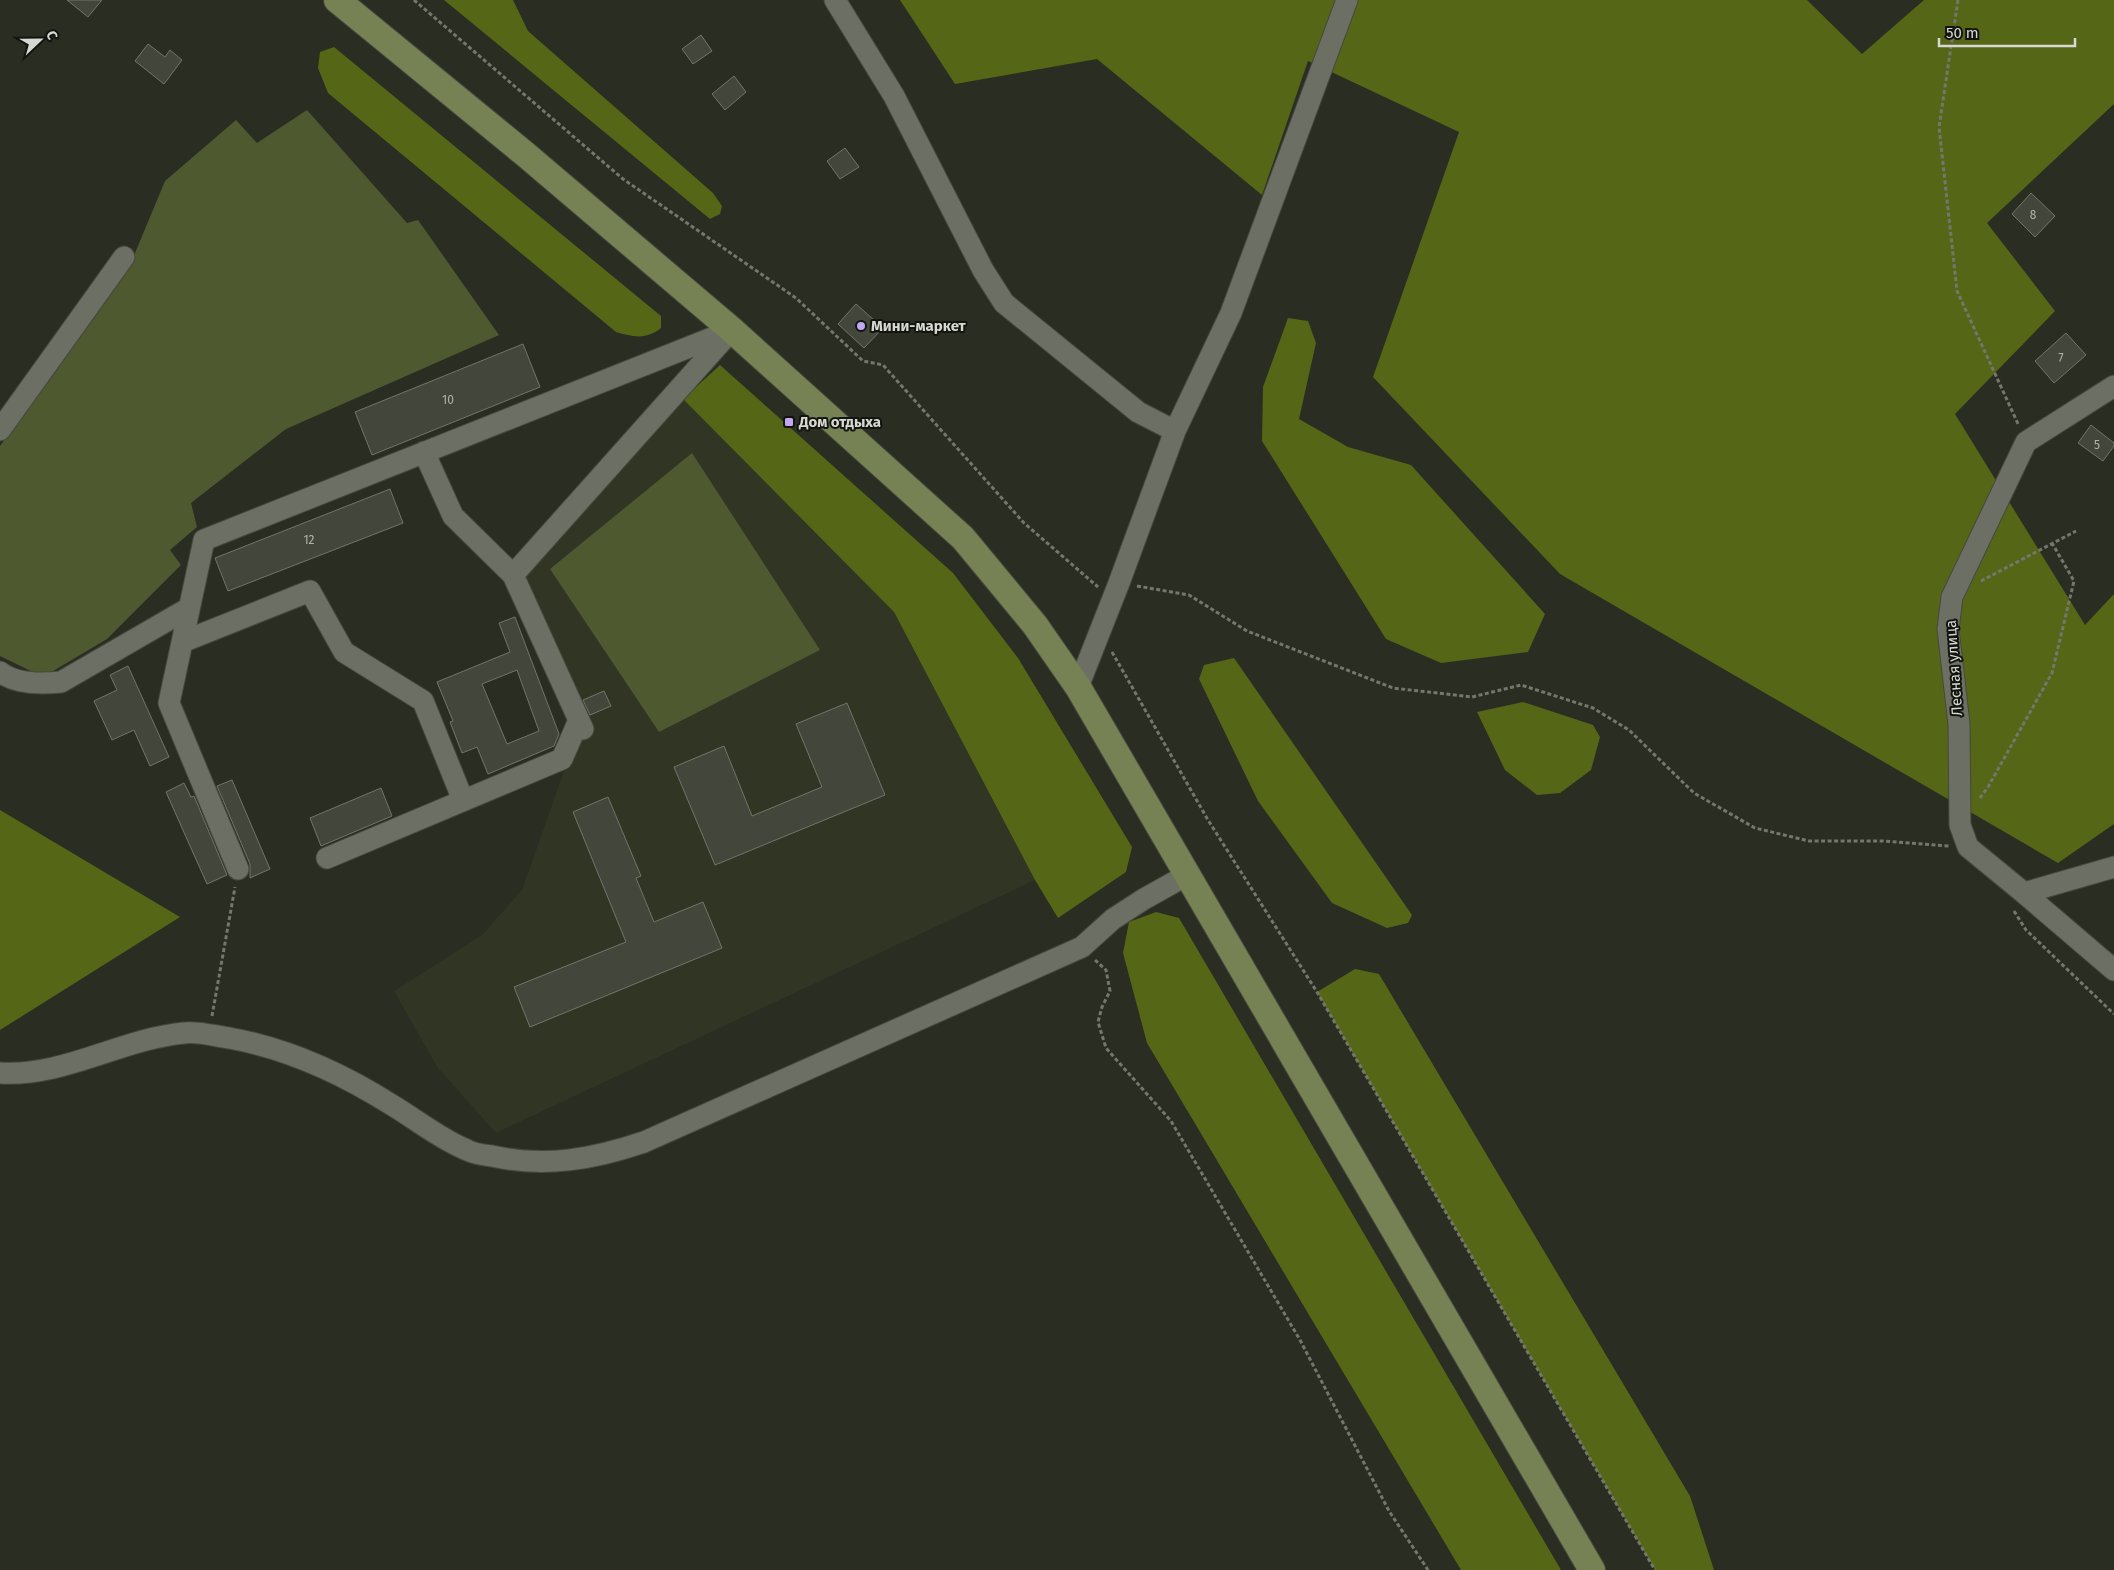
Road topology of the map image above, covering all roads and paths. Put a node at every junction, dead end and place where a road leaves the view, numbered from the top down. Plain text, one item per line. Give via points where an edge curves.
1 (337, 0) edge
2 (414, 0) edge
3 (836, 0) edge
4 (1347, 0) edge
5 (1958, 0) edge
6 (124, 257) dead end
7 (732, 330) junction
8 (2114, 386) edge
9 (0, 430) edge
10 (1175, 431) junction
11 (2026, 442) junction
12 (424, 452) junction
13 (2076, 531) dead end
14 (2052, 543) junction
15 (513, 575) junction
16 (1116, 591) junction
17 (1952, 597) junction
18 (189, 608) junction
19 (1100, 630) junction
20 (182, 642) junction
21 (0, 672) edge
22 (1078, 686) junction
23 (463, 800) junction
24 (1960, 825) junction
25 (1968, 847) junction
26 (327, 858) dead end
27 (2114, 867) edge
28 (238, 869) joint
29 (1187, 875) junction
30 (2017, 900) junction
31 (1082, 947) junction
32 (2114, 970) edge
33 (2114, 1014) edge
34 (208, 1036) junction
35 (0, 1073) edge
36 (1428, 1570) edge
37 (1592, 1570) edge
38 (1655, 1570) edge

1 - 7 main road
2 - 16 path via 623,178 796,298 863,361 883,365 1024,523
3 - 10 street via 894,96 983,270 1004,303 1138,412
4 - 10 street via 1231,313
5 - 11 path via 1939,127 1957,291
6 - 9 street
7 - 12 street
7 - 15 street
7 - 22 main road via 964,538 1035,625
8 - 11 street
10 - 16 street
11 - 17 street, Лесная улица
12 - 15 street via 453,516
12 - 18 street via 204,540
13 - 14 path
14 - 17 path
14 - 24 path via 2074,581 2052,673 1988,787
15 - 23 street via 581,724 562,759
16 - 19 street
16 - 25 path via 1189,595 1247,632 1393,688 1472,697 1521,685 1593,708 1629,730 1694,793 1755,828 1809,841 1884,841
17 - 24 street, Лесная улица via 1948,629 1959,724
18 - 20 street
18 - 21 street via 62,682 8,678
19 - 22 street
19 - 38 path via 1208,820 1317,992
20 - 23 street via 310,591 344,652 422,701
20 - 28 street via 169,703
22 - 29 main road
23 - 26 street
24 - 25 street, Лесная улица
25 - 30 street
27 - 30 street
28 - 34 path
29 - 31 street via 1113,919
29 - 37 main road
30 - 32 street
30 - 33 path via 2026,930
31 - 34 street via 644,1142 609,1154 560,1161 518,1162 468,1151 335,1073 277,1050
31 - 36 path via 1106,970 1110,991 1098,1022 1106,1048 1171,1121 1300,1340 1389,1511
34 - 35 street via 186,1032 147,1039 45,1071

